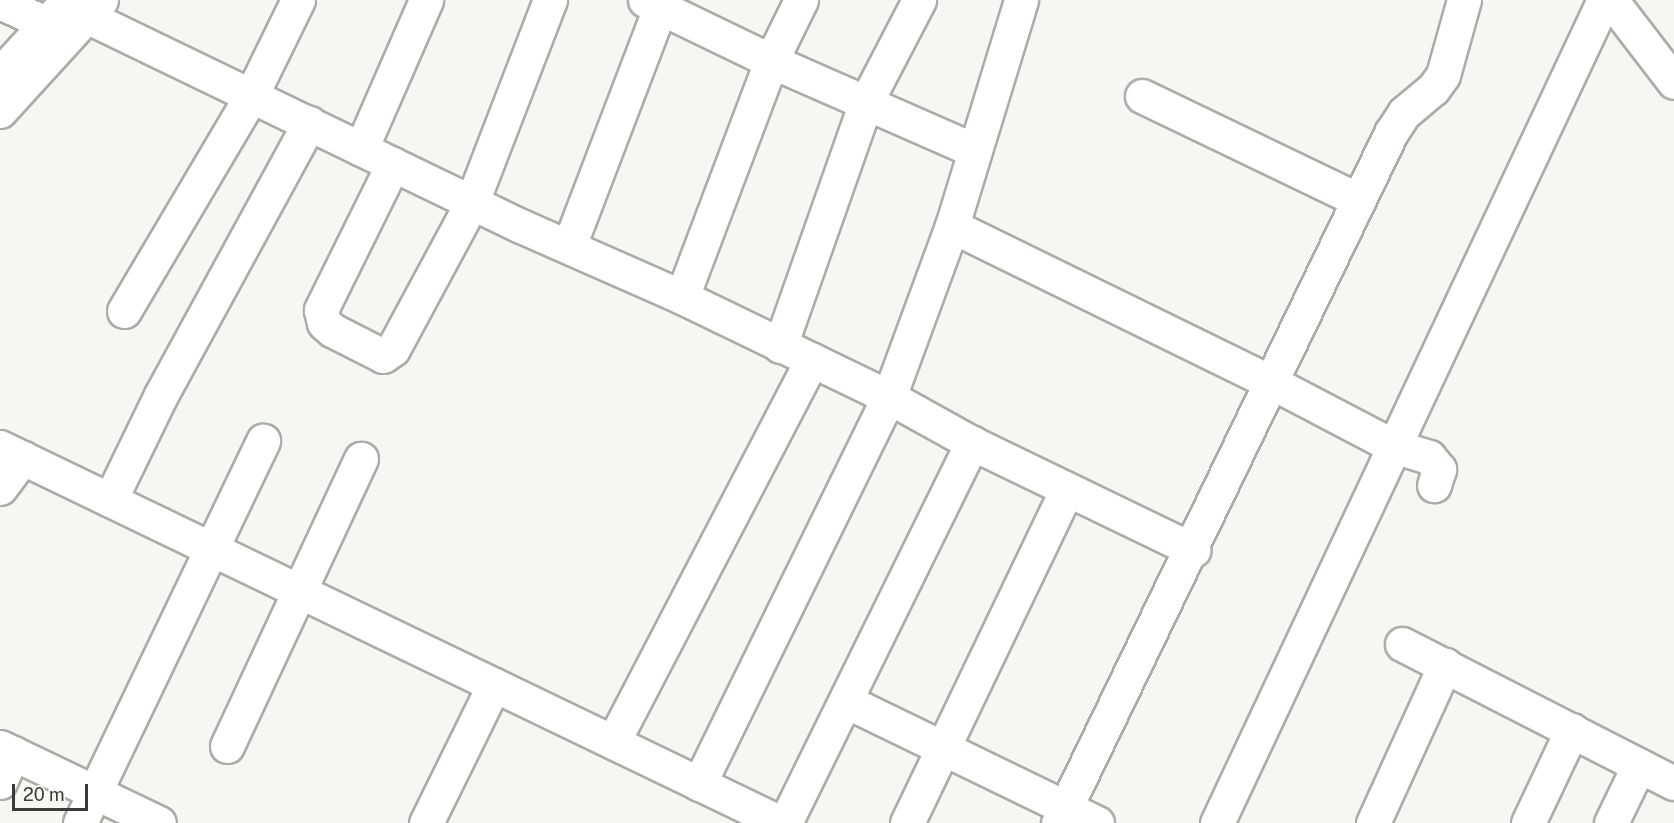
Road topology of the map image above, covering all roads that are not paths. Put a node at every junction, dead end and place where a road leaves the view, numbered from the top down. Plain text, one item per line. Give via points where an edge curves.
1 (298, 0) edge
2 (426, 0) edge
3 (550, 0) edge
4 (801, 0) edge
5 (920, 0) edge
6 (1021, 0) edge
7 (1464, 0) edge
8 (1604, 0) edge
9 (1611, 0) edge
10 (0, 2) edge
11 (656, 3) edge
12 (75, 10) edge
13 (771, 61) junction
14 (0, 74) edge
15 (1674, 82) edge
16 (249, 95) junction
17 (1142, 96) dead end
18 (866, 102) junction
19 (0, 111) edge
20 (309, 123) junction
21 (361, 148) junction
22 (974, 150) junction
23 (393, 164) junction
24 (1358, 200) junction
25 (472, 202) junction
26 (952, 226) junction
27 (569, 246) junction
28 (682, 297) junction
29 (124, 311) dead end
30 (780, 346) junction
31 (812, 360) junction
32 (1273, 383) junction
33 (890, 397) junction
34 (263, 441) dead end
35 (972, 443) junction
36 (1393, 446) junction
37 (11, 453) edge
38 (361, 459) dead end
39 (1434, 485) dead end
40 (0, 488) edge
41 (1067, 489) junction
42 (110, 500) junction
43 (211, 549) junction
44 (1193, 550) junction
45 (302, 592) junction
46 (1402, 644) dead end
47 (1445, 665) junction
48 (494, 685) junction
49 (846, 701) junction
50 (1572, 730) junction
51 (613, 742) junction
52 (227, 746) dead end
53 (943, 748) junction
54 (4, 760) edge
55 (1639, 765) junction
56 (1674, 783) edge
57 (699, 784) junction
58 (94, 792) junction
59 (1062, 815) edge
60 (80, 823) edge
61 (159, 823) edge
62 (426, 823) edge
63 (783, 823) edge
64 (907, 823) edge
65 (1097, 823) edge
66 (1216, 823) edge
67 (1373, 823) edge
68 (1528, 823) edge
69 (1611, 823) edge

1 - 16 street
2 - 21 street
3 - 25 street
4 - 13 street
5 - 18 street
6 - 22 street
7 - 24 street via 1443,75 1433,89 1404,113
8 - 36 street
9 - 15 street
10 - 12 street
11 - 13 street
11 - 27 street
12 - 14 street
12 - 16 street
12 - 19 street
13 - 18 street
13 - 28 street
16 - 20 street
16 - 29 street
17 - 24 street
18 - 22 street
18 - 30 street
20 - 21 street
20 - 42 street via 161,395
21 - 23 street
22 - 26 street
23 - 25 street
23 - 25 street via 321,310 324,323 361,349 383,356 393,349
24 - 32 street
25 - 27 street
26 - 32 street
26 - 33 street
27 - 28 street
28 - 30 street
30 - 31 street
31 - 33 street
31 - 51 street
32 - 36 street
32 - 44 street
33 - 35 street
33 - 57 street
34 - 43 street
35 - 41 street
35 - 49 street
36 - 39 street via 1429,457 1439,469
36 - 66 street
37 - 40 street
37 - 42 street
38 - 45 street
41 - 44 street
41 - 53 street
42 - 43 street
43 - 45 street
43 - 58 street
44 - 59 street
45 - 48 street
45 - 52 street
46 - 47 street
47 - 50 street
47 - 67 street
48 - 51 street
48 - 62 street
49 - 53 street
49 - 63 street
50 - 55 street
50 - 68 street
51 - 57 street
53 - 59 street
53 - 64 street
54 - 58 street
55 - 56 street
55 - 69 street
57 - 63 street
58 - 60 street
58 - 61 street
59 - 65 street

